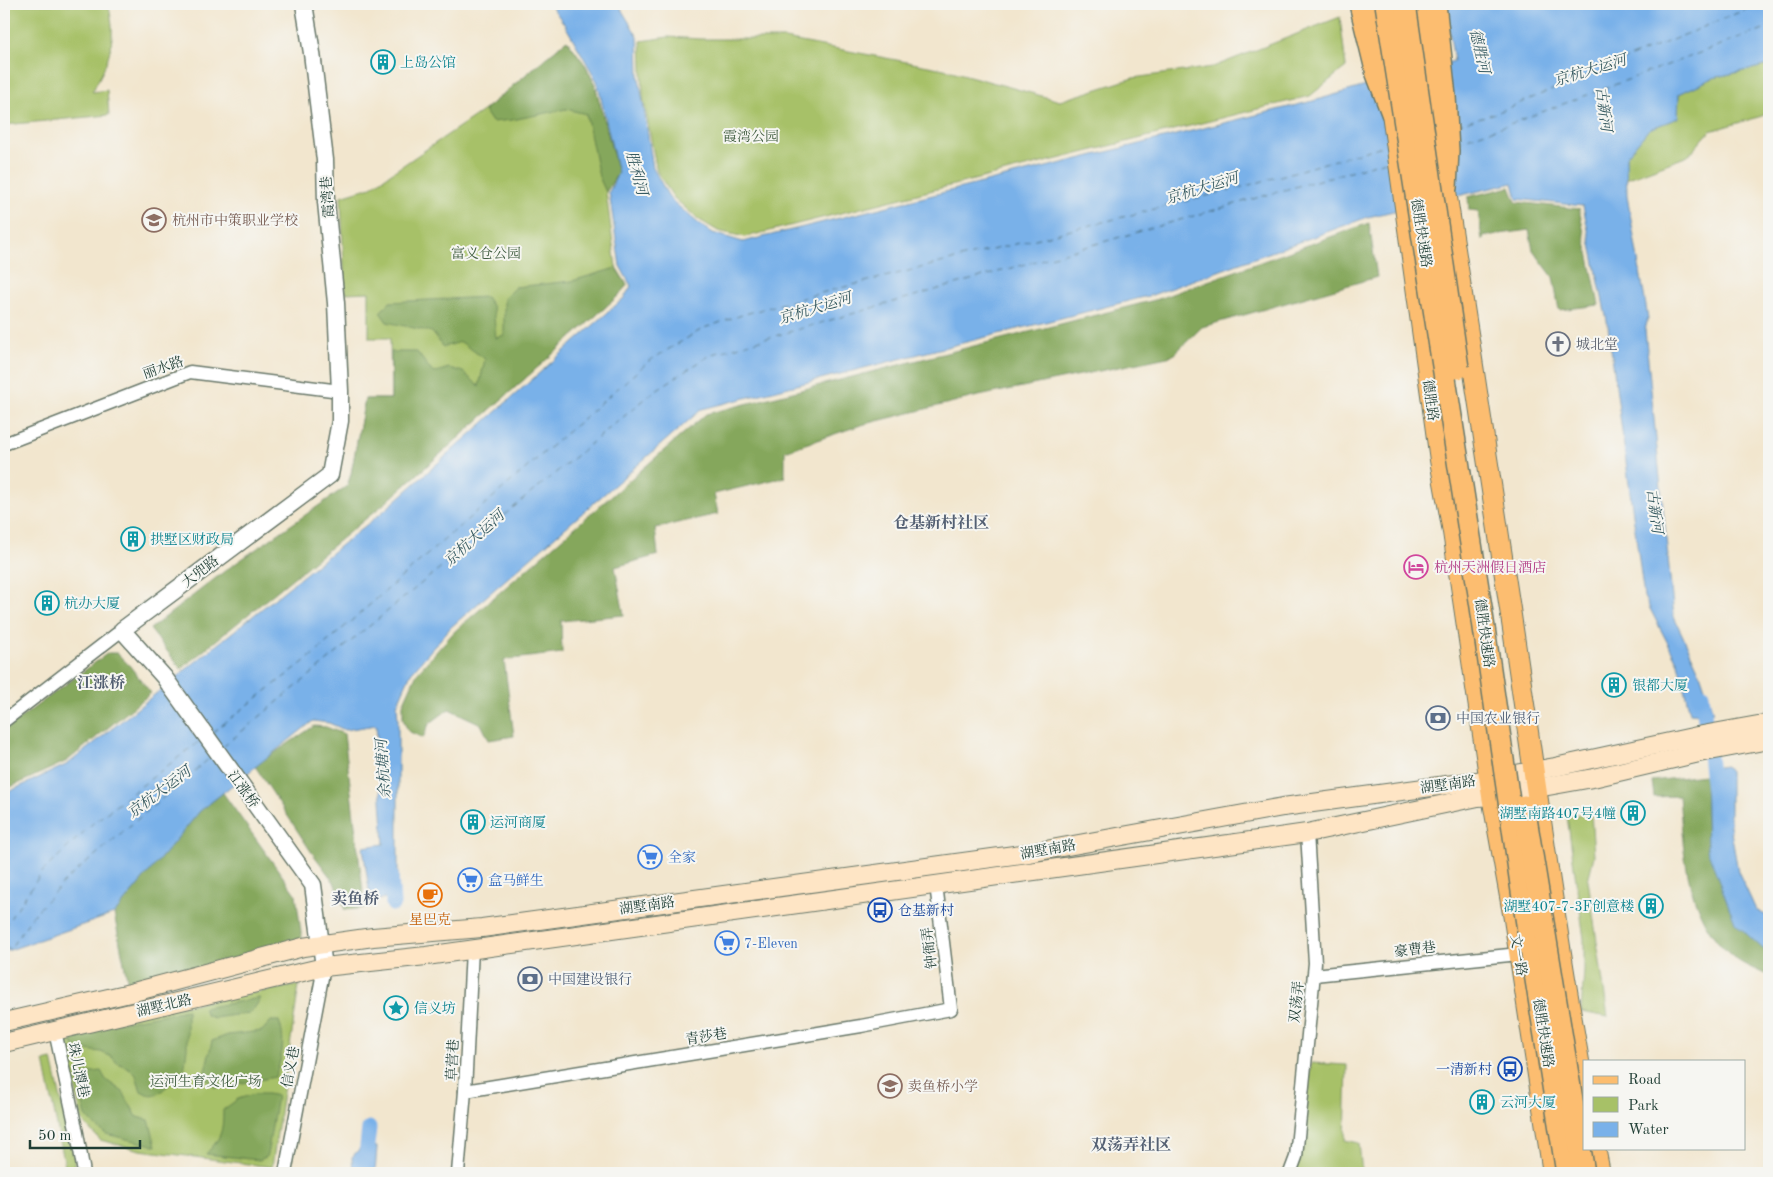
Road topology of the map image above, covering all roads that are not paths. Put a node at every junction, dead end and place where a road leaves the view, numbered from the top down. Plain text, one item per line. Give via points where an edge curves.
1 (304, 4) edge
2 (1360, 4) edge
3 (1375, 4) edge
4 (1386, 4) edge
5 (1405, 4) edge
6 (1417, 4) edge
7 (1435, 4) edge
8 (1392, 113) junction
9 (1446, 188) junction
10 (340, 391) junction
11 (4, 444) edge
12 (122, 630) junction
13 (4, 721) edge
14 (1769, 723) edge
15 (1733, 739) junction
16 (1769, 740) edge
17 (1535, 779) junction
18 (1491, 787) junction
19 (1307, 833) junction
20 (936, 884) junction
21 (322, 945) junction
22 (472, 949) junction
23 (1519, 954) junction
24 (324, 967) junction
25 (1314, 975) junction
26 (951, 1008) joint
27 (4, 1022) edge
28 (55, 1031) junction
29 (4, 1043) edge
30 (1583, 1083) edge
31 (465, 1091) junction
32 (1595, 1150) edge
33 (84, 1173) edge
34 (285, 1173) edge
35 (458, 1173) edge
36 (1290, 1173) edge
37 (1553, 1173) edge
38 (1567, 1173) edge
39 (1584, 1173) edge
40 (1600, 1173) edge

1 - 10 street, 霞湾巷 via 325,160
2 - 8 highway via 1377,74
3 - 8 main road, 德胜路
4 - 38 highway, 德胜快速路, bridge
5 - 39 highway, 德胜快速路, bridge via 1492,608
6 - 9 main road
7 - 9 highway via 1445,96
8 - 18 main road, 德胜路 via 1440,460
9 - 17 main road
10 - 11 street, 丽水路 via 190,372
10 - 12 street, 大兜路 via 340,421 330,475
12 - 13 street, 大兜路
12 - 21 street, 江涨桥 via 164,677 313,884
14 - 15 main road, 湖墅南路
15 - 16 main road, 湖墅南路
15 - 17 main road, 湖墅南路 via 1698,744 1593,778
17 - 18 main road, 湖墅南路
17 - 30 main road
18 - 19 main road, 湖墅南路 via 1478,797
18 - 21 main road, 湖墅南路 via 1283,807 1029,853 482,928 373,936
18 - 23 main road, 文一路
19 - 20 main road, 湖墅南路
19 - 25 street, 双荡弄
20 - 22 main road, 湖墅南路
20 - 26 street, 钟衙弄
21 - 24 street, 江涨桥
21 - 27 main road, 湖墅北路 via 303,947 130,993
22 - 24 main road, 湖墅南路
22 - 31 street, 草营巷
23 - 25 street, 豪曹巷
23 - 37 main road, 文一路
24 - 28 main road, 湖墅北路
24 - 34 street, 信义巷
25 - 36 street, 双荡弄 via 1296,1157
26 - 31 street, 青莎巷 via 861,1026
28 - 29 main road, 湖墅北路
28 - 33 street, 珠儿潭巷
31 - 35 street, 草营巷
32 - 40 main road

